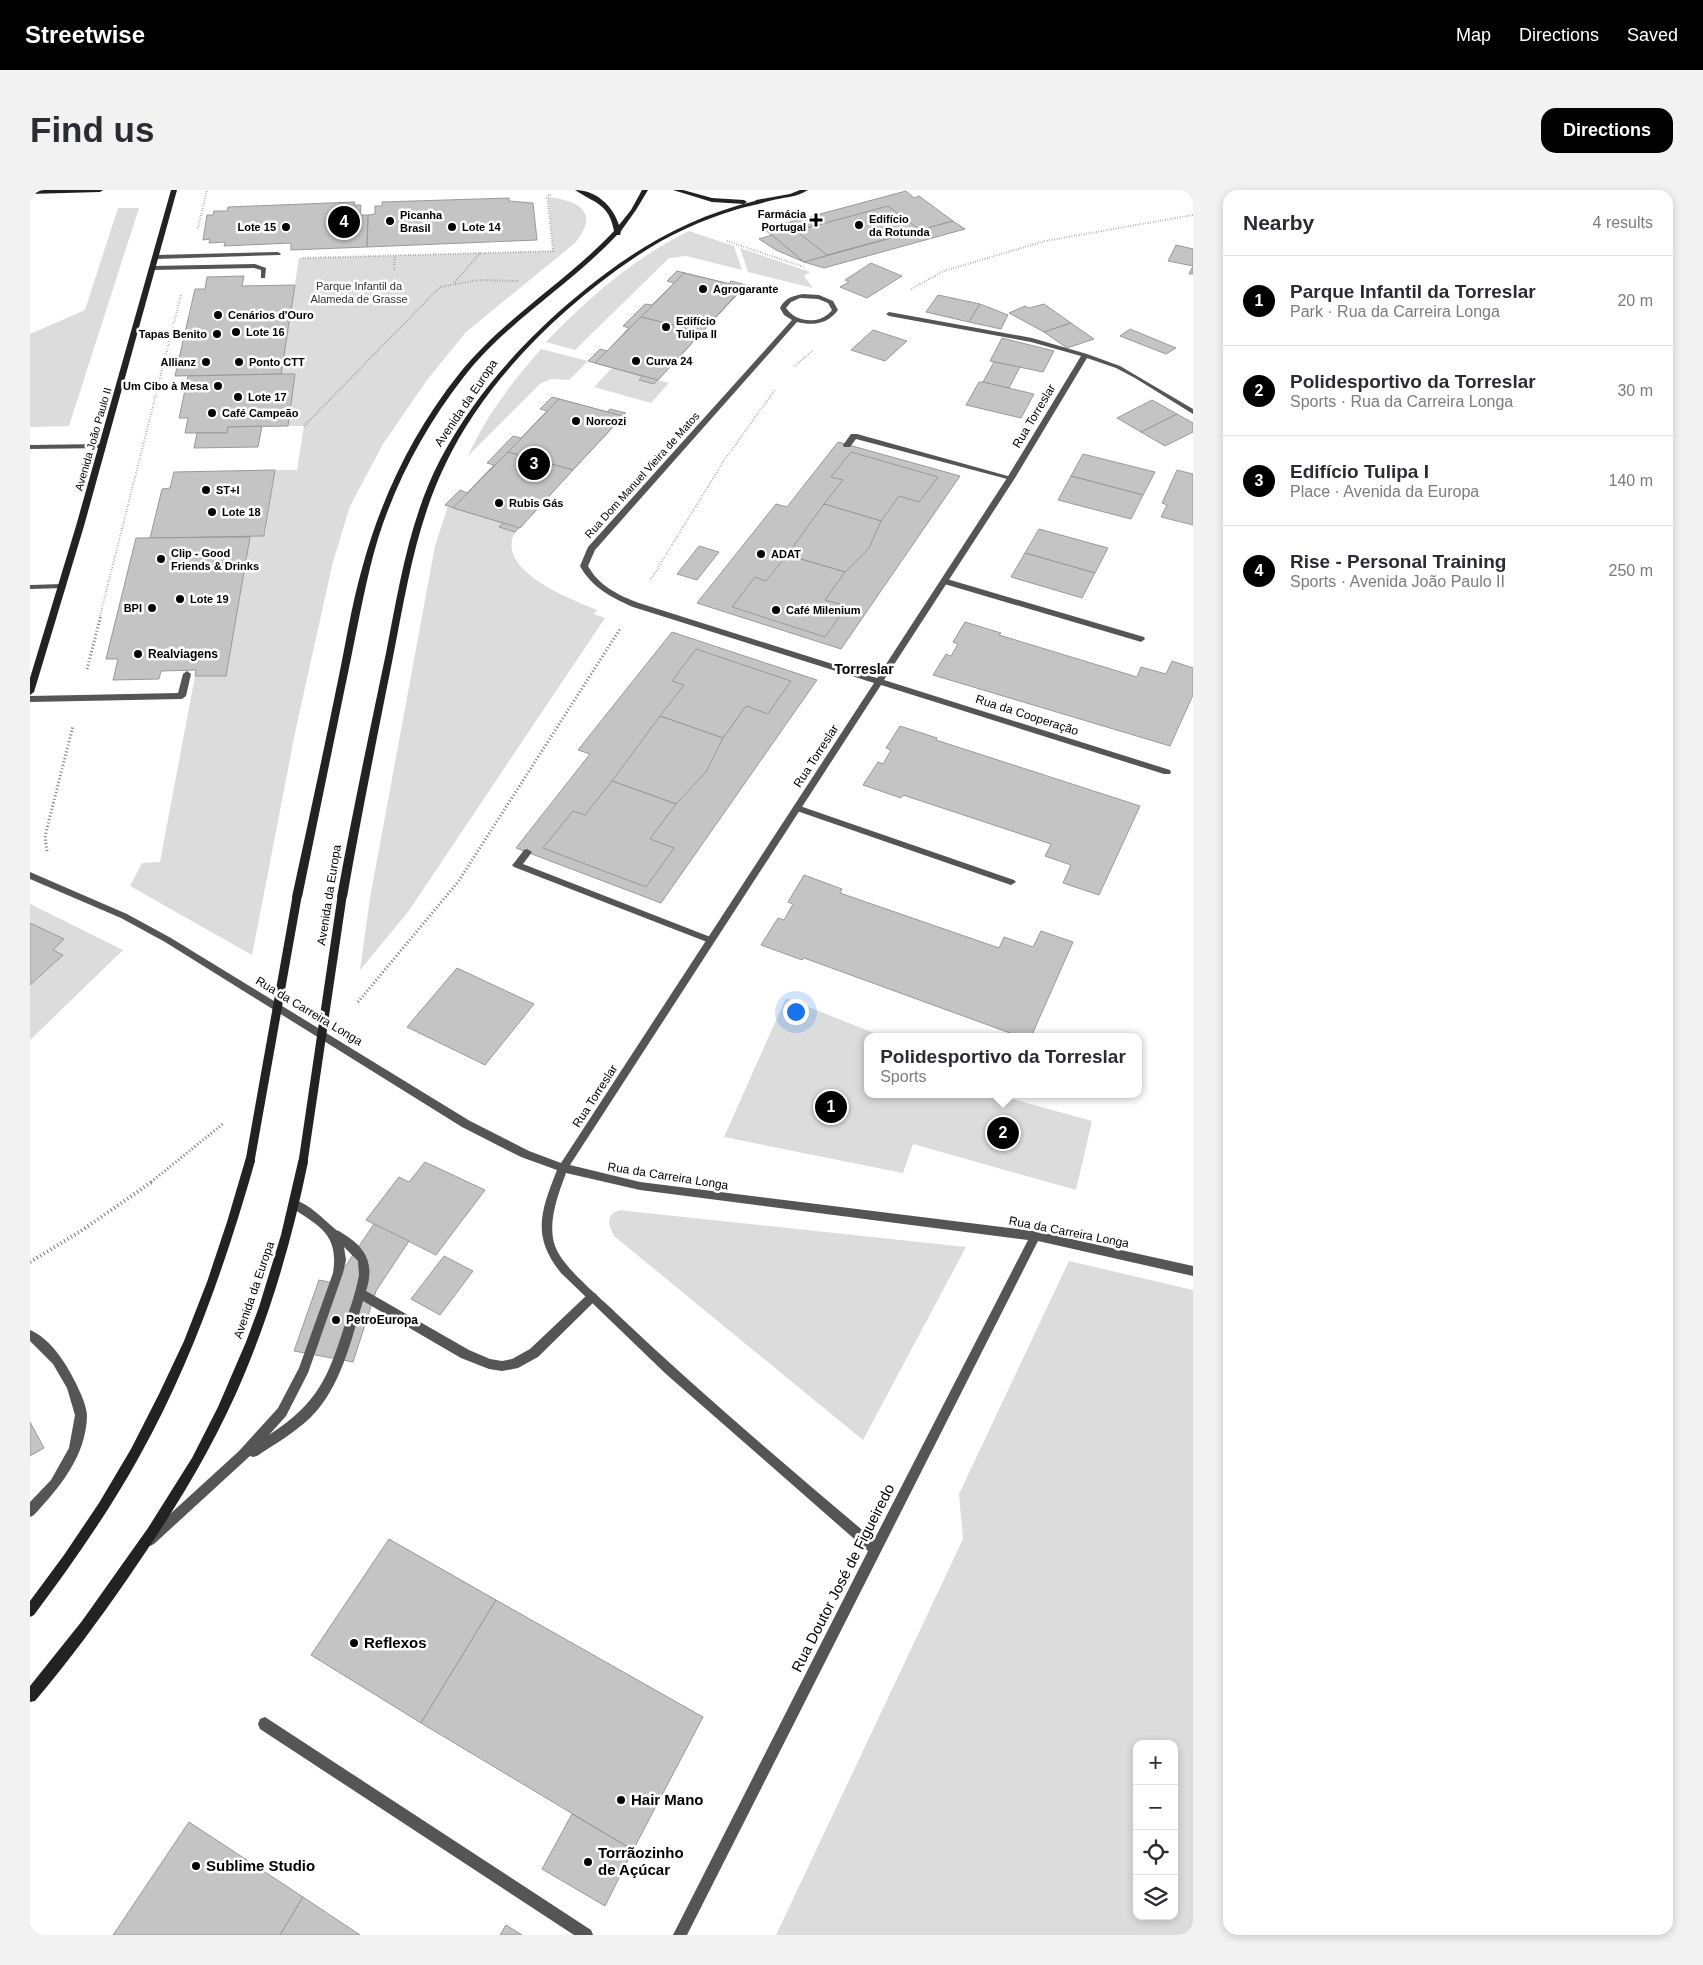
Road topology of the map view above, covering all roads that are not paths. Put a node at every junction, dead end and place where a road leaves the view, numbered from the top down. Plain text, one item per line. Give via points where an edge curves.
1 (100, 190) edge
2 (174, 190) edge
3 (578, 190) edge
4 (646, 190) edge
5 (676, 190) edge
6 (805, 190) edge
7 (30, 192) edge
8 (765, 201) junction
9 (618, 234) junction
10 (278, 254) dead end
11 (157, 257) junction
12 (153, 268) junction
13 (263, 277) dead end
14 (889, 314) dead end
15 (796, 319) junction
16 (1085, 355) junction
17 (1193, 412) edge
18 (847, 444) dead end
19 (103, 446) junction
20 (30, 447) edge
21 (1011, 478) junction
22 (944, 580) junction
23 (62, 586) junction
24 (30, 587) edge
25 (1141, 638) dead end
26 (187, 674) dead end
27 (880, 682) junction
28 (30, 692) edge
29 (30, 698) edge
30 (1167, 772) dead end
31 (797, 808) junction
32 (527, 852) dead end
33 (30, 876) edge
34 (1011, 882) dead end
35 (710, 940) junction
36 (563, 1168) junction
37 (295, 1204) junction
38 (326, 1226) junction
39 (1034, 1236) junction
40 (1193, 1271) edge
41 (360, 1293) junction
42 (592, 1297) junction
43 (30, 1335) edge
44 (228, 1470) junction
45 (30, 1511) edge
46 (142, 1548) junction
47 (876, 1549) junction
48 (30, 1611) edge
49 (30, 1696) edge
50 (265, 1724) dead end
51 (586, 1935) edge
52 (680, 1935) edge

1 - 7 main road
2 - 11 main road, Avenida João Paulo II
3 - 9 main road via 602,202 612,212
4 - 9 main road, Avenida da Europa
5 - 8 main road via 712,200
6 - 8 main road
8 - 37 main road, Avenida da Europa, bridge via 682,226 646,246 555,317 518,353 488,392 451,448 430,489 407,563 342,897
9 - 48 main road, Avenida da Europa, bridge via 492,341 435,412 403,466 376,530 366,566 296,897 250,1162 219,1265 163,1404 117,1488
10 - 11 street
11 - 12 main road, Avenida João Paulo II
12 - 13 street via 258,266 264,269
12 - 19 main road, Avenida João Paulo II
14 - 16 street via 1039,341
15 - 15 street via 822,320 833,314 834,306 819,297 795,297 783,308
15 - 27 street, Rua Dom Manuel Vieira de Matos via 591,549 584,566 589,577 600,587 636,605
16 - 17 street via 1137,377
16 - 21 street, Rua Torreslar
18 - 21 street via 854,436
19 - 20 street
19 - 23 main road, Avenida João Paulo II
21 - 22 street, Rua Torreslar
22 - 25 street
22 - 27 street, Rua Torreslar
23 - 24 street
23 - 28 main road, Avenida João Paulo II
26 - 29 street via 182,696
27 - 30 street, Rua da Cooperação
27 - 31 street, Rua Torreslar
31 - 34 street
31 - 35 street, Rua Torreslar
32 - 35 street via 517,865
33 - 36 street, Rua da Carreira Longa via 140,925 466,1124 525,1154
35 - 36 street, Rua Torreslar
36 - 39 street, Rua da Carreira Longa via 640,1186
36 - 42 street, Rua Torreslar via 548,1218 548,1242 555,1256
37 - 38 street
37 - 46 main road, Avenida da Europa via 276,1275 224,1406 206,1445
38 - 41 street via 355,1248 364,1261 366,1275
38 - 44 street via 340,1244 341,1258 304,1370 282,1412
39 - 40 street, Rua da Carreira Longa
39 - 47 street, Rua Doutor José de Figueiredo
41 - 42 street via 465,1354 502,1366 514,1364 534,1353
41 - 44 street via 332,1376 320,1398 303,1417
42 - 47 street, Rua Torreslar
43 - 45 street via 57,1360 72,1386 81,1415 75,1449 55,1484
44 - 46 street
46 - 49 main road, Avenida da Europa via 54,1670
47 - 52 street, Rua Doutor José de Figueiredo
50 - 51 street

